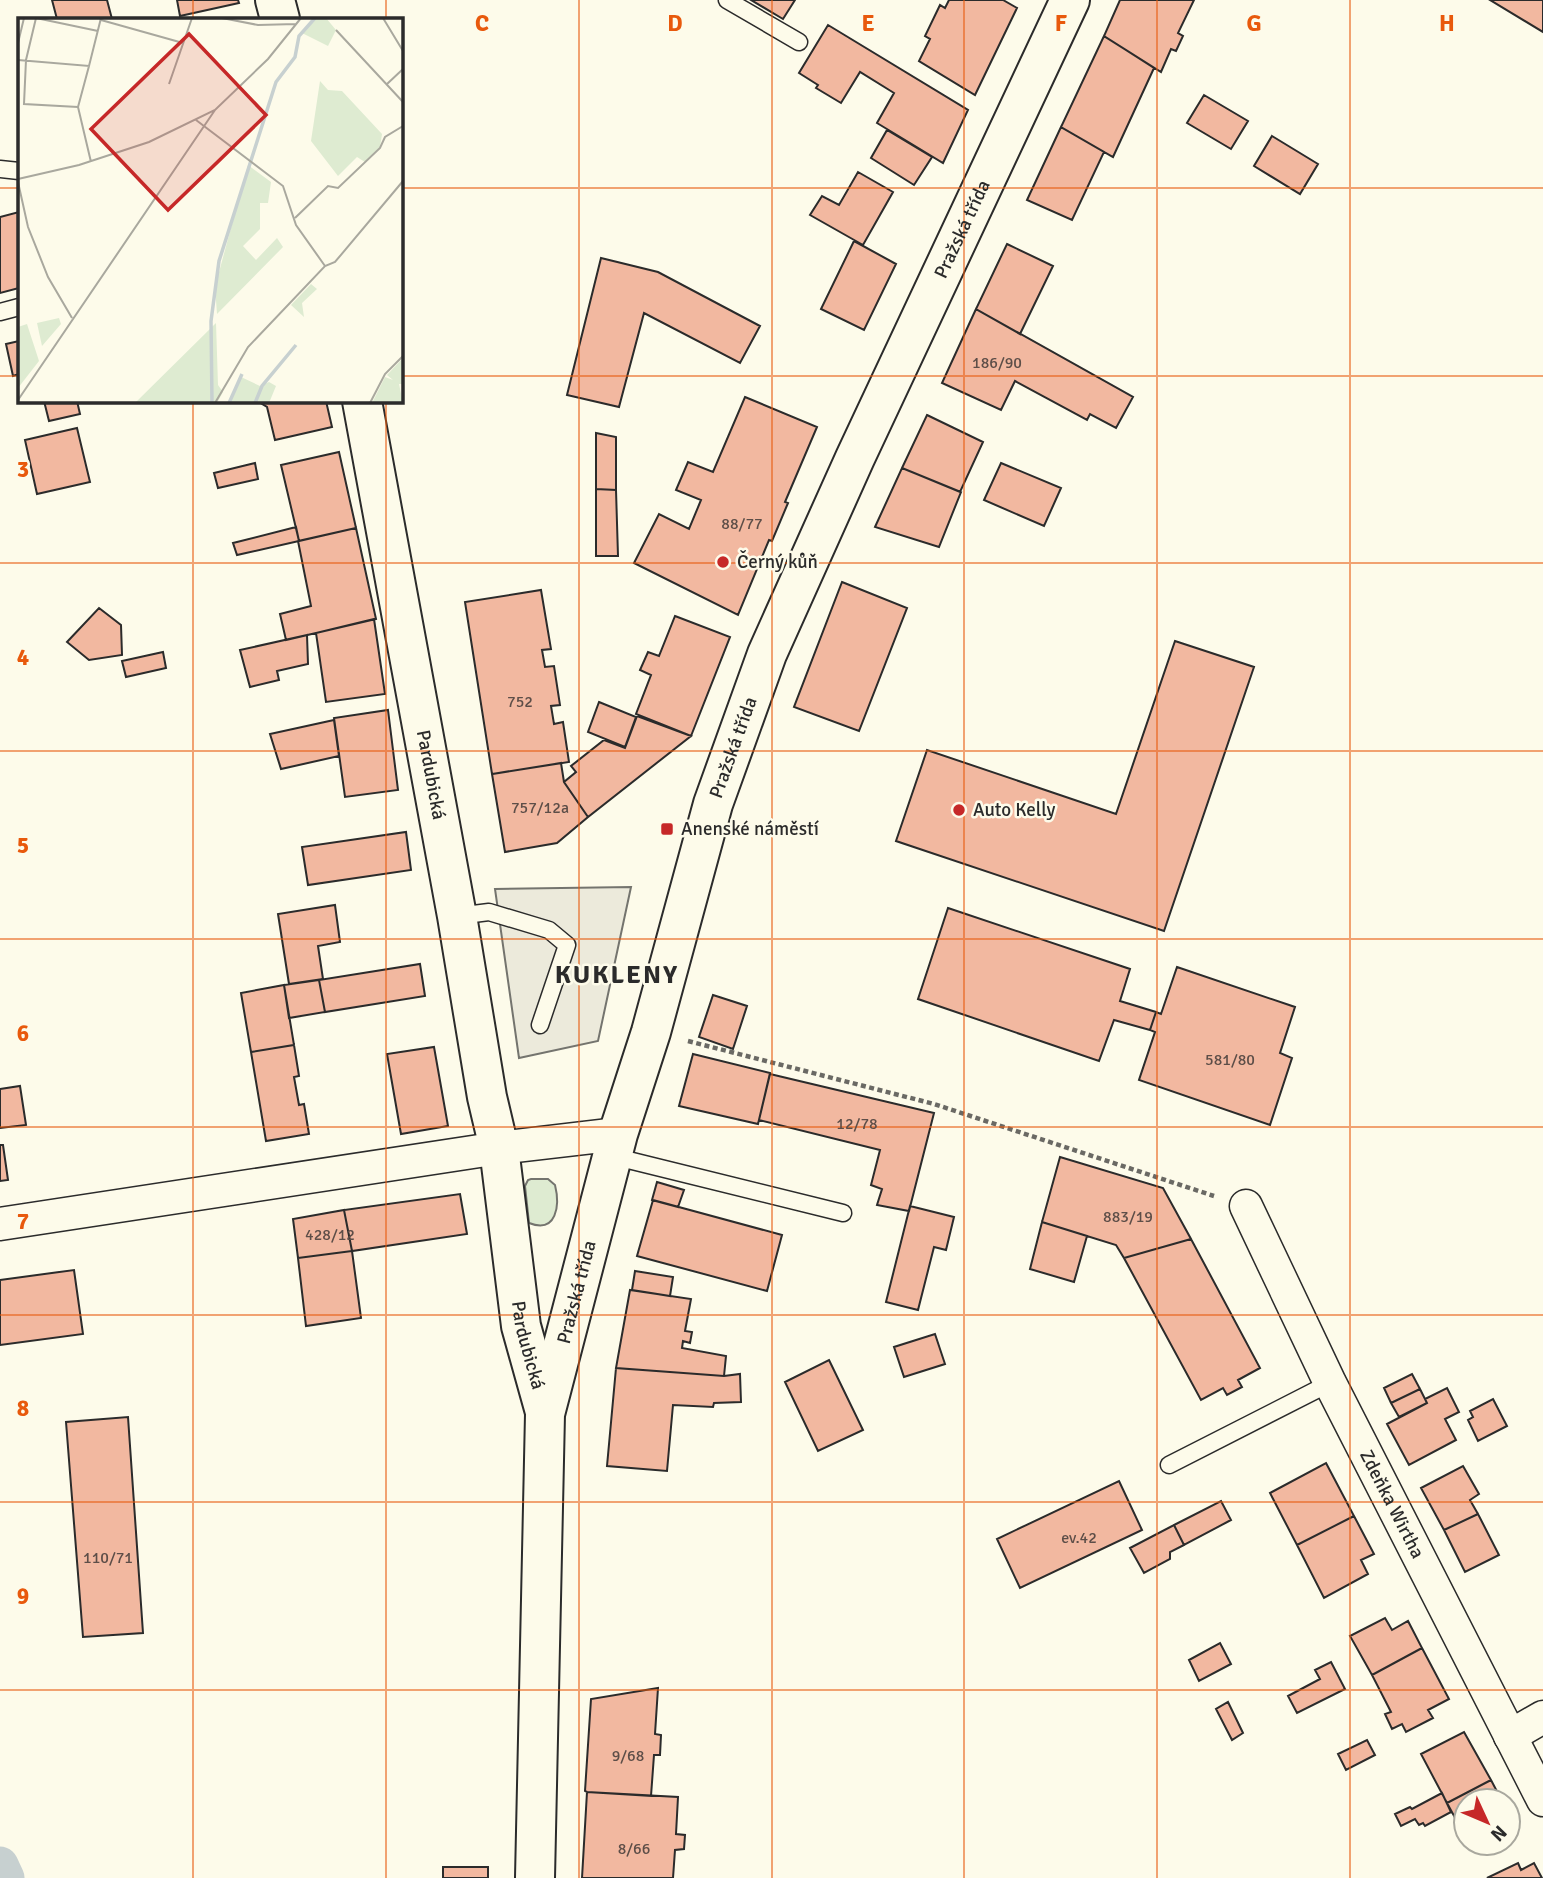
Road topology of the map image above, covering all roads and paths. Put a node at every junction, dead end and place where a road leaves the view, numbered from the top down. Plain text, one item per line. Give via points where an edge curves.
1 (275, 0) edge
2 (727, 0) edge
3 (1070, 0) edge
4 (280, 18) edge
5 (799, 42) dead end
6 (0, 169) edge
7 (18, 172) edge
8 (18, 307) edge
9 (0, 312) edge
10 (362, 402) edge
11 (457, 916) junction
12 (540, 1025) dead end
13 (688, 1041) dead end
14 (615, 1145) junction
15 (499, 1148) junction
16 (1246, 1206) joint
17 (843, 1213) dead end
18 (0, 1224) edge
19 (1330, 1383) junction
20 (545, 1414) junction
21 (1169, 1465) dead end
22 (1543, 1717) edge
23 (1510, 1736) junction
24 (1543, 1800) edge
25 (536, 1878) edge

1 - 4 street
2 - 5 lane
3 - 14 street, Pražská třída via 767,654 713,804
6 - 7 lane
8 - 9 lane
10 - 11 street, Pardubická
11 - 12 lane via 489,912 549,929 567,945
11 - 15 street, Pardubická
13 - 16 path via 934,1104
14 - 15 street
14 - 17 lane
14 - 20 street, Pražská třída
15 - 18 street
15 - 20 street, Pardubická via 521,1326
16 - 19 street, Zdeňka Wirtha
19 - 21 lane
19 - 23 street, Zdeňka Wirtha
20 - 25 street, Pražská třída
22 - 23 street
23 - 24 street, Zdeňka Wirtha

